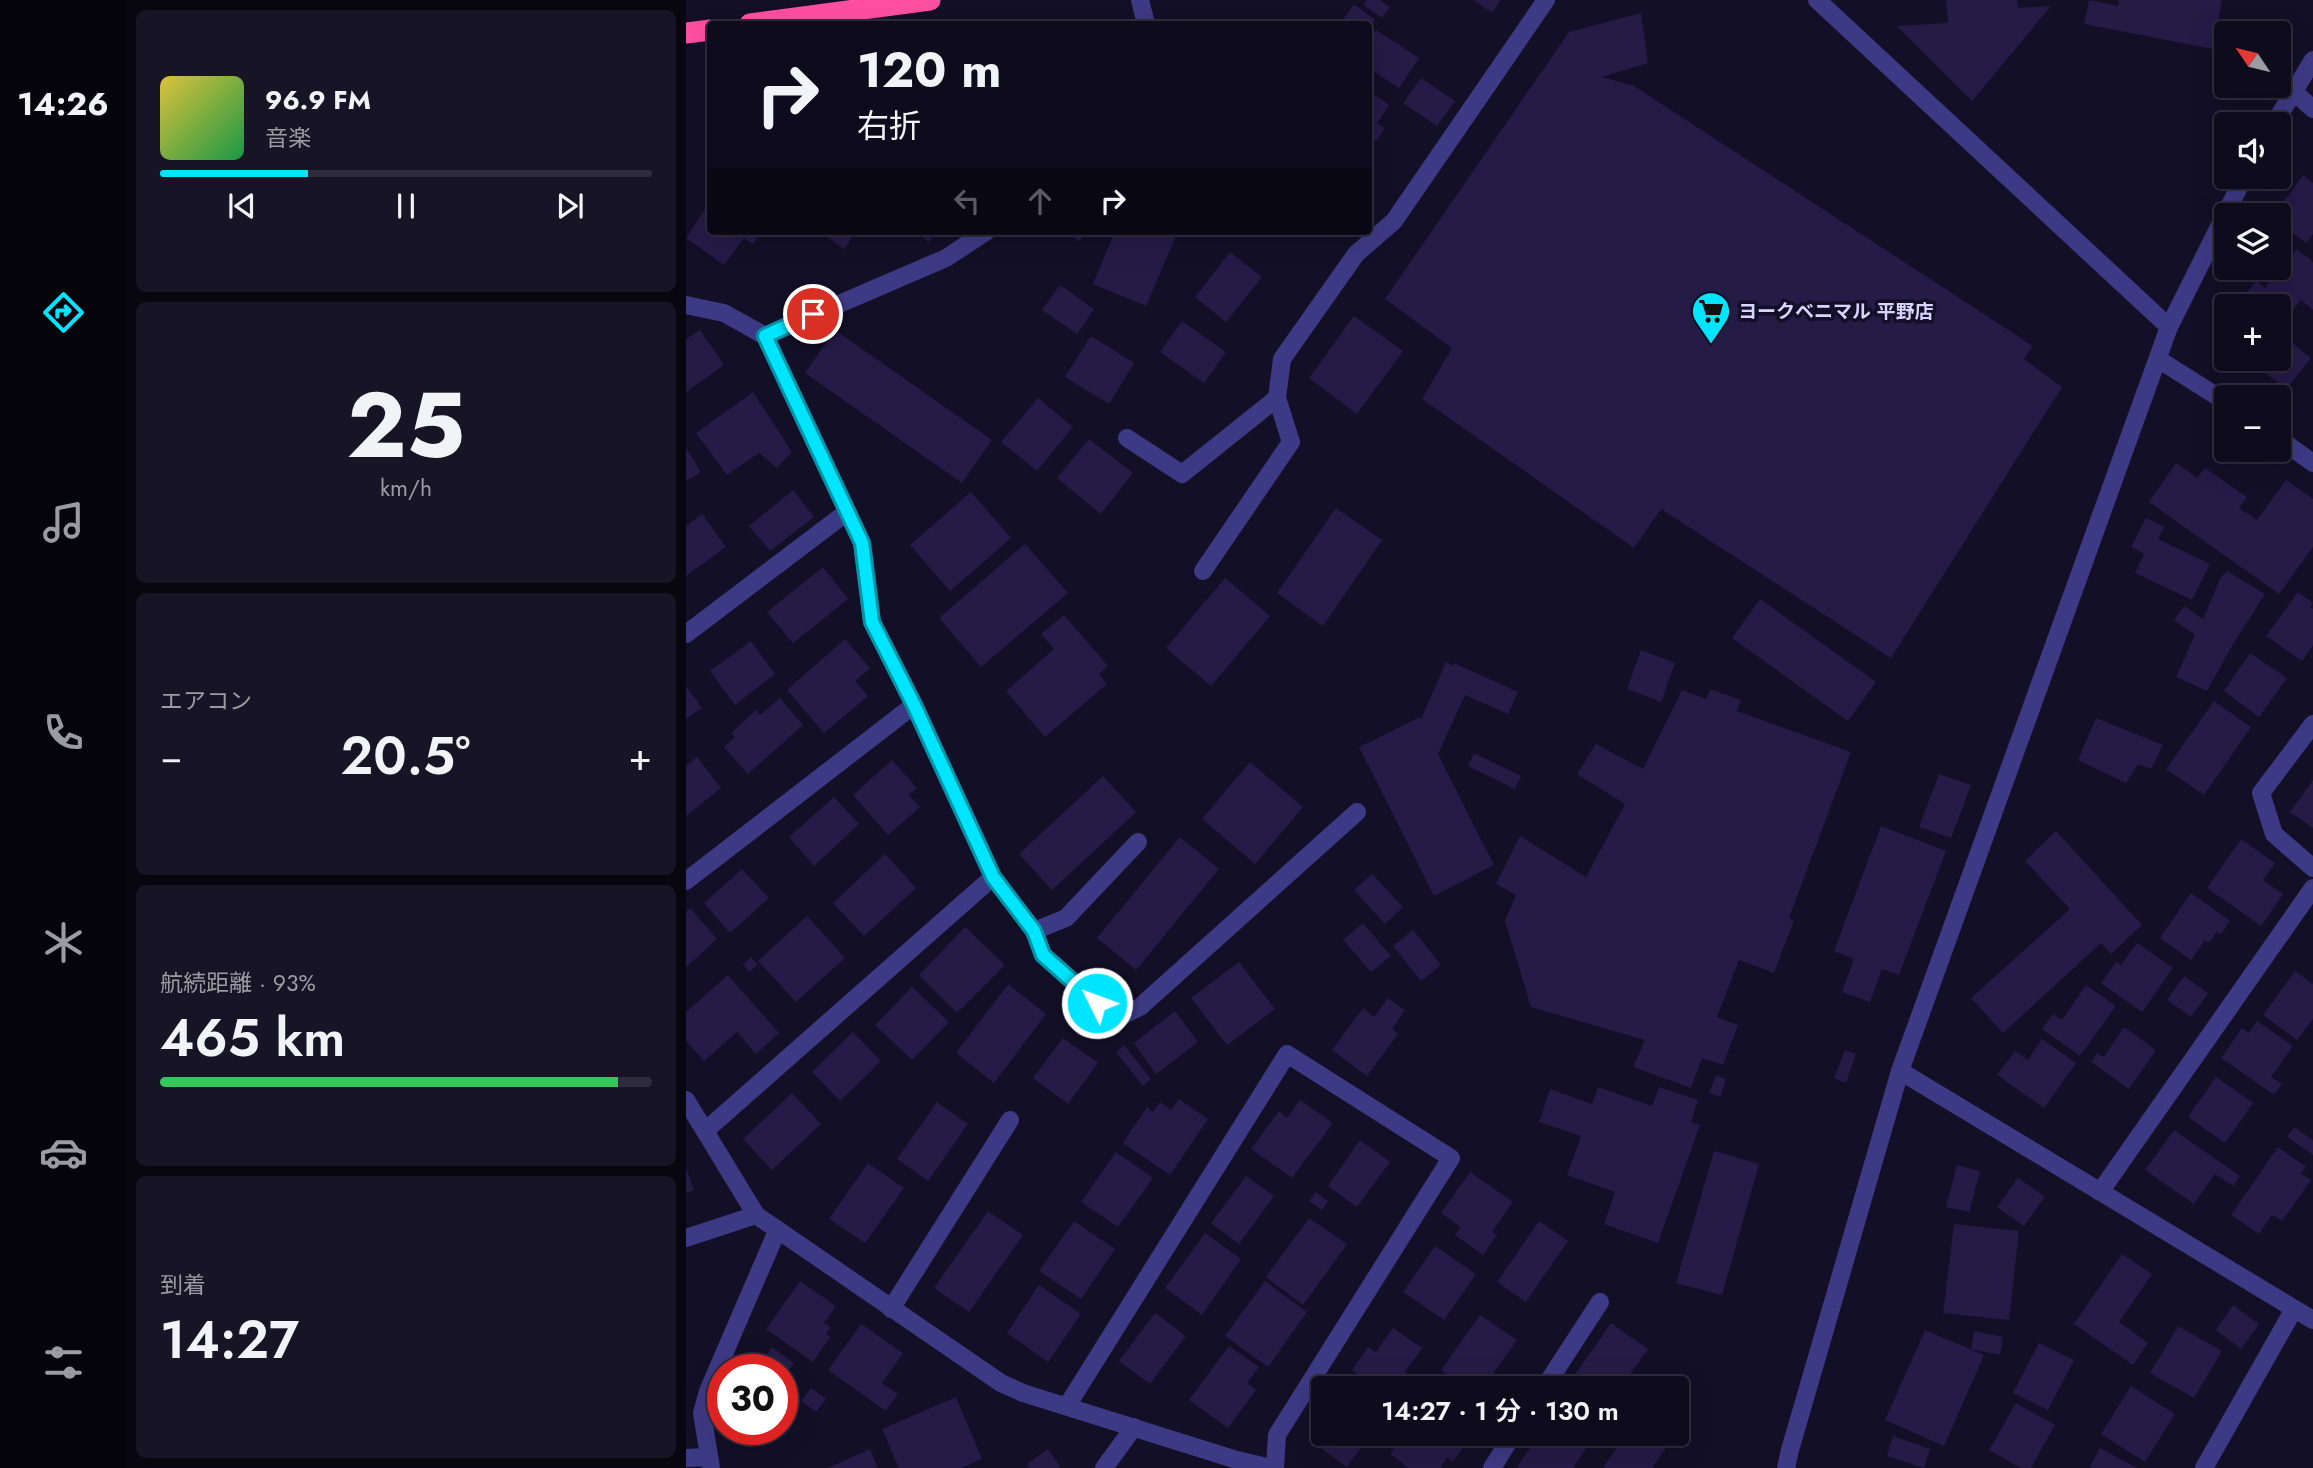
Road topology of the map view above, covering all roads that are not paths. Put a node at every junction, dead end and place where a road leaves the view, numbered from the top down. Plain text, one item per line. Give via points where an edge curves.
1 (930, 0) edge
2 (1140, 0) edge
3 (1546, 0) edge
4 (1817, 0) edge
5 (772, 21) edge
6 (1145, 21) edge
7 (707, 30) edge
8 (686, 33) edge
9 (2313, 60) edge
10 (2294, 92) junction
11 (2313, 109) edge
12 (2282, 112) edge
13 (2238, 189) edge
14 (1375, 228) edge
15 (981, 235) edge
16 (1370, 235) edge
17 (686, 305) edge
18 (2169, 327) junction
19 (765, 336) junction
20 (2158, 359) junction
21 (2214, 394) edge
22 (1277, 398) junction
23 (1127, 438) dead end
24 (2291, 447) edge
25 (2313, 463) edge
26 (847, 512) junction
27 (1203, 571) dead end
28 (686, 635) edge
29 (914, 705) junction
30 (2313, 724) edge
31 (1357, 812) dead end
32 (1138, 842) dead end
33 (2313, 868) edge
34 (993, 877) junction
35 (686, 881) edge
36 (2313, 888) edge
37 (1034, 931) junction
38 (1900, 1071) junction
39 (686, 1100) edge
40 (1010, 1120) dead end
41 (705, 1131) junction
42 (2101, 1192) junction
43 (756, 1215) junction
44 (777, 1231) junction
45 (686, 1238) edge
46 (1600, 1302) dead end
47 (891, 1309) junction
48 (2294, 1309) junction
49 (2313, 1320) edge
50 (1552, 1376) edge
51 (1067, 1406) junction
52 (1134, 1427) junction
53 (1506, 1446) edge
54 (686, 1458) edge
55 (710, 1463) edge
56 (1104, 1468) edge
57 (1273, 1468) edge
58 (1492, 1468) edge
59 (1786, 1468) edge
60 (2204, 1468) edge

1 - 5 highway
2 - 6 street
3 - 14 street via 1394,222
4 - 18 street
7 - 8 highway
9 - 10 street
10 - 11 street
10 - 12 street
13 - 18 street
15 - 19 street via 946,258
16 - 22 street via 1282,359
17 - 19 street via 724,313
18 - 20 street
19 - 26 street
20 - 21 street
20 - 38 street
22 - 23 street via 1182,474
22 - 27 street via 1291,442
24 - 25 street
26 - 28 street
26 - 29 street via 862,543 872,622
29 - 34 street
29 - 35 street
30 - 33 street via 2261,793 2274,834
31 - 37 street via 1140,1007 1115,1019 1043,955
32 - 37 street via 1066,918
34 - 37 street
34 - 41 street
36 - 42 street
38 - 42 street
38 - 59 street
39 - 41 street
40 - 47 street
41 - 43 street
42 - 48 street
43 - 44 street
43 - 45 street
44 - 47 street
44 - 55 street via 708,1391 702,1413
46 - 50 street
47 - 51 street via 1001,1383
48 - 49 street
48 - 60 street
51 - 52 street
51 - 57 street via 1287,1054 1451,1158 1277,1435
52 - 56 street
52 - 57 street
53 - 58 street
54 - 55 street

